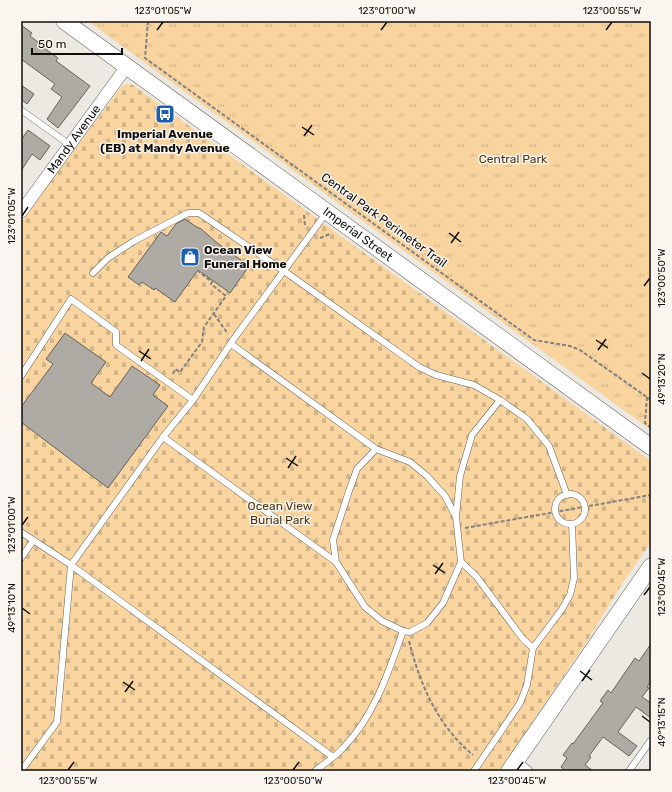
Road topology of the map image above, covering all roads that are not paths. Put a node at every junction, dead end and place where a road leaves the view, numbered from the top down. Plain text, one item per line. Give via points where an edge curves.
1 (64, 21) edge
2 (127, 66) junction
3 (21, 110) edge
4 (70, 146) junction
5 (21, 212) edge
6 (327, 212) junction
7 (284, 271) junction
8 (93, 273) dead end
9 (232, 342) junction
10 (21, 376) edge
11 (193, 400) junction
12 (500, 400) junction
13 (162, 437) junction
14 (651, 447) edge
15 (376, 449) junction
16 (567, 495) junction
17 (456, 517) junction
18 (572, 524) junction
19 (21, 532) edge
20 (33, 540) junction
21 (21, 558) edge
22 (336, 562) junction
23 (461, 562) junction
24 (71, 565) junction
25 (651, 566) edge
26 (405, 632) junction
27 (534, 648) junction
28 (650, 744) edge
29 (333, 757) junction
30 (517, 768) edge
31 (21, 771) edge
32 (315, 771) edge
33 (474, 771) edge
34 (629, 771) edge

1 - 2 main road, Imperial Street
2 - 4 street, Mandy Avenue
2 - 6 main road, Imperial Street
3 - 4 lane
4 - 5 street, Mandy Avenue
6 - 7 lane
6 - 14 main road, Imperial Street
7 - 8 lane via 199,213 188,213 134,241 108,258
7 - 9 lane
7 - 12 lane via 419,367 436,375 474,385
9 - 11 lane
9 - 15 lane
10 - 11 lane via 71,299 116,332 116,345
11 - 13 lane
12 - 16 lane via 527,419 549,446
12 - 17 lane via 472,435 460,476
13 - 22 lane
13 - 24 lane
15 - 17 lane via 410,462 427,476 445,496
15 - 22 lane via 357,469 349,491 333,540
16 - 18 lane via 559,500 556,513 564,523
16 - 18 lane via 577,496 585,508 583,516 577,523
17 - 23 lane
18 - 27 lane via 574,578 570,595
19 - 20 lane
20 - 21 lane
20 - 24 lane
22 - 26 lane via 365,607 382,621
23 - 26 lane via 443,603 427,623
23 - 27 lane via 476,576 523,639
24 - 29 lane
24 - 31 lane via 57,722
25 - 30 main road
26 - 29 lane via 375,704 358,730
27 - 33 lane via 527,685 520,703
28 - 34 lane
29 - 32 lane

